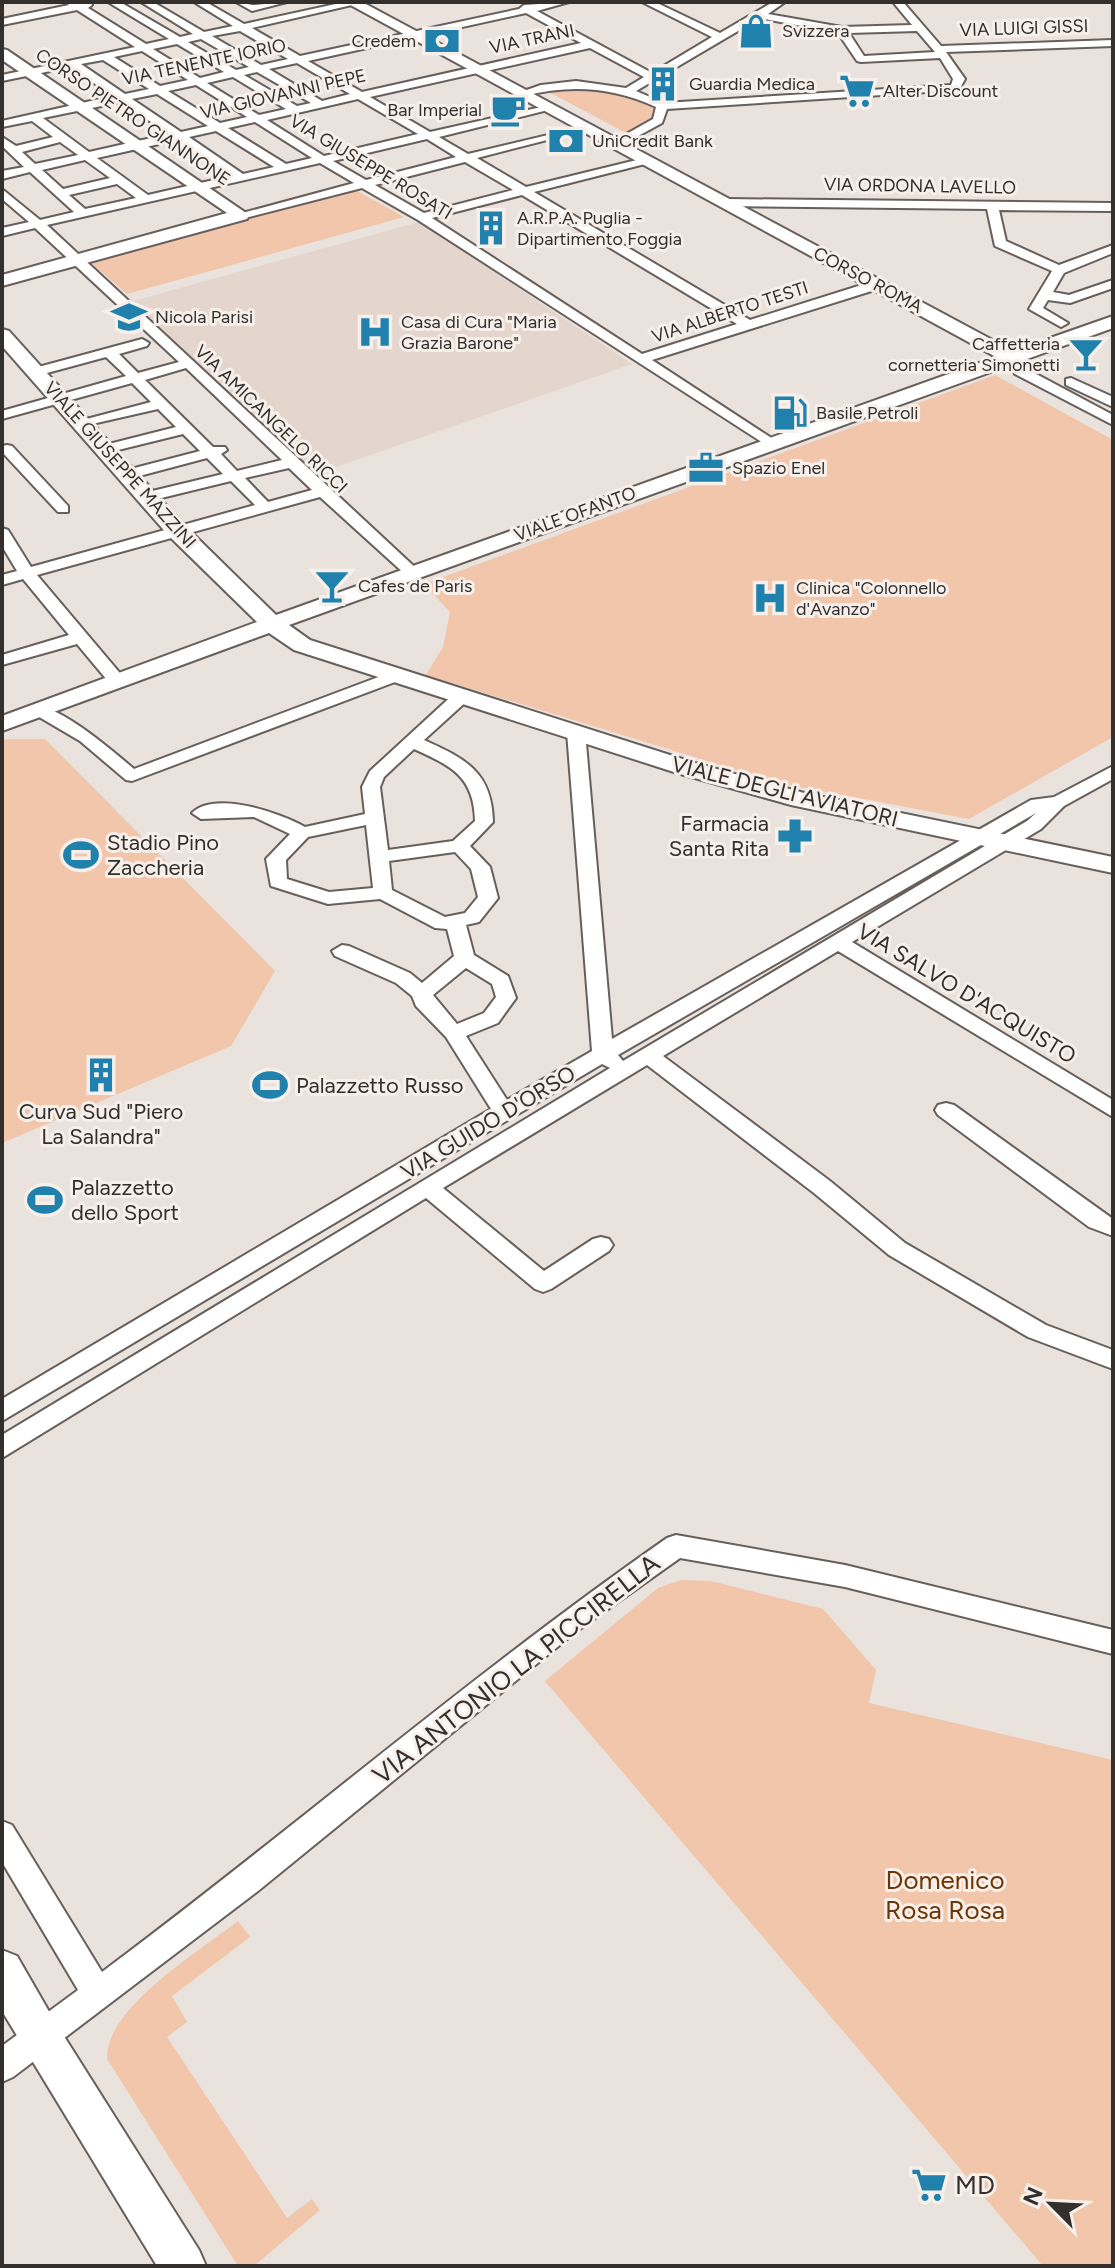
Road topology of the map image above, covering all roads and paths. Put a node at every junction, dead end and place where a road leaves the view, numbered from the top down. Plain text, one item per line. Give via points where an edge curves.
1 (103, 2) edge
2 (113, 2) edge
3 (146, 2) edge
4 (199, 2) edge
5 (282, 2) edge
6 (356, 2) edge
7 (512, 2) edge
8 (564, 2) edge
9 (647, 2) edge
10 (780, 2) edge
11 (898, 2) edge
12 (75, 5) edge
13 (246, 5) edge
14 (527, 10) junction
15 (758, 15) junction
16 (275, 21) junction
17 (2, 22) edge
18 (245, 28) junction
19 (918, 28) junction
20 (842, 30) junction
21 (414, 34) junction
22 (205, 36) junction
23 (720, 37) junction
24 (181, 41) junction
25 (1113, 43) edge
26 (593, 44) junction
27 (146, 49) junction
28 (938, 52) junction
29 (2, 53) edge
30 (106, 57) junction
31 (298, 60) junction
32 (73, 64) junction
33 (261, 68) junction
34 (478, 69) junction
35 (234, 74) junction
36 (2, 78) edge
37 (653, 78) junction
38 (197, 81) junction
39 (37, 82) junction
40 (160, 90) junction
41 (630, 90) junction
42 (524, 93) junction
43 (360, 95) junction
44 (125, 97) junction
45 (320, 104) junction
46 (83, 106) junction
47 (662, 106) junction
48 (550, 108) junction
49 (296, 110) junction
50 (34, 117) junction
51 (255, 118) junction
52 (2, 124) edge
53 (219, 126) junction
54 (586, 127) junction
55 (182, 136) junction
56 (429, 136) junction
57 (62, 138) junction
58 (2, 140) edge
59 (618, 143) junction
60 (138, 145) junction
61 (14, 150) junction
62 (88, 155) junction
63 (466, 157) junction
64 (323, 160) junction
65 (645, 160) junction
66 (31, 168) junction
67 (285, 169) junction
68 (2, 175) edge
69 (243, 179) junction
70 (119, 180) junction
71 (363, 184) junction
72 (201, 188) junction
73 (524, 191) junction
74 (2, 193) edge
75 (60, 193) junction
76 (147, 200) junction
77 (726, 203) junction
78 (992, 205) junction
79 (1113, 207) edge
80 (83, 214) junction
81 (241, 215) junction
82 (422, 217) junction
83 (40, 224) junction
84 (2, 232) edge
85 (1113, 249) edge
86 (82, 259) junction
87 (1059, 270) junction
88 (2, 281) edge
89 (1113, 284) edge
90 (876, 285) junction
91 (1045, 295) junction
92 (1113, 322) edge
93 (1061, 323) dead end
94 (748, 325) junction
95 (2, 335) edge
96 (142, 343) dead end
97 (109, 352) junction
98 (1010, 357) junction
99 (641, 359) junction
100 (186, 364) junction
101 (36, 372) junction
102 (136, 378) junction
103 (61, 399) junction
104 (1113, 403) edge
105 (161, 404) junction
106 (2, 415) edge
107 (1113, 421) edge
108 (84, 424) junction
109 (185, 429) junction
110 (771, 444) junction
111 (226, 448) dead end
112 (7, 449) dead end
113 (106, 449) junction
114 (210, 452) junction
115 (290, 463) junction
116 (128, 474) junction
117 (234, 477) junction
118 (321, 492) junction
119 (149, 496) junction
120 (266, 508) junction
121 (63, 509) dead end
122 (177, 531) junction
123 (2, 533) edge
124 (412, 572) junction
125 (26, 573) junction
126 (2, 580) edge
127 (273, 625) junction
128 (81, 637) junction
129 (2, 660) edge
130 (397, 675) junction
131 (118, 682) junction
132 (462, 696) junction
133 (38, 711) junction
134 (2, 724) edge
135 (576, 732) junction
136 (411, 741) junction
137 (1113, 771) edge
138 (1058, 802) junction
139 (201, 813) dead end
140 (373, 818) junction
141 (302, 833) junction
142 (977, 838) junction
143 (1002, 843) junction
144 (459, 846) junction
145 (378, 857) junction
146 (1113, 865) edge
147 (383, 893) junction
148 (455, 921) junction
149 (836, 941) junction
150 (342, 951) dead end
151 (465, 958) junction
152 (422, 993) junction
153 (454, 1033) junction
154 (603, 1053) junction
155 (649, 1056) junction
156 (623, 1071) junction
157 (946, 1110) dead end
158 (1113, 1110) edge
159 (504, 1111) junction
160 (427, 1187) junction
161 (1113, 1228) edge
162 (601, 1245) dead end
163 (1113, 1360) edge
164 (2, 1411) edge
165 (2, 1448) edge
166 (1113, 1642) edge
167 (2, 1835) edge
168 (2, 1970) edge
169 (98, 1994) junction
170 (40, 2037) junction
171 (2, 2066) edge
172 (183, 2266) edge

1 - 12 street
2 - 24 street
3 - 22 street
4 - 18 street
5 - 13 street
6 - 16 street
6 - 21 street
7 - 14 street
8 - 14 street, VIA TENENTE IORIO
9 - 23 street
10 - 15 street
11 - 19 street
12 - 17 street
12 - 27 street, VIA GIUSEPPE ROSATI
13 - 16 street
14 - 21 street, VIA TENENTE IORIO
14 - 26 street
15 - 20 street
15 - 23 street
16 - 18 street
18 - 22 street
18 - 31 street
19 - 20 street
19 - 28 street
20 - 28 street, VIA LUIGI GISSI via 861,59
21 - 31 street, VIA TENENTE IORIO
21 - 34 street
22 - 24 street
22 - 33 street
23 - 37 street
24 - 27 street
24 - 35 street
25 - 28 street, VIA LUIGI GISSI
26 - 34 street, VIA TRANI
26 - 37 street
27 - 30 street
27 - 38 street, VIA GIUSEPPE ROSATI
28 - 47 street via 959,79 955,88 961,98 842,105 834,97
29 - 39 street, CORSO PIETRO GIANNONE
30 - 32 street
30 - 40 street
31 - 33 street, VIA TENENTE IORIO
31 - 43 street
32 - 39 street
32 - 44 street
33 - 35 street, VIA TENENTE IORIO
33 - 45 street
34 - 42 street
34 - 43 street, VIA GIOVANNI PEPE
35 - 38 street, VIA TENENTE IORIO
35 - 49 street
36 - 39 street
37 - 41 street
38 - 40 street, VIA TENENTE IORIO
38 - 51 street, VIA GIUSEPPE ROSATI
39 - 46 street, CORSO PIETRO GIANNONE
40 - 44 street, VIA TENENTE IORIO
40 - 53 street
41 - 42 street via 569,87
41 - 47 street
42 - 48 street, CORSO ROMA
43 - 45 street, VIA GIOVANNI PEPE
43 - 56 street
44 - 46 street, VIA TENENTE IORIO
44 - 55 street
45 - 49 street, VIA GIOVANNI PEPE
46 - 50 street, VIA TENENTE IORIO
46 - 60 street, CORSO PIETRO GIANNONE
47 - 59 street via 658,121
48 - 54 street, CORSO ROMA
48 - 56 street
49 - 51 street, VIA GIOVANNI PEPE
50 - 52 street, VIA TENENTE IORIO
50 - 57 street
51 - 53 street, VIA GIOVANNI PEPE
51 - 64 street, VIA GIUSEPPE ROSATI
53 - 55 street, VIA GIOVANNI PEPE
53 - 67 street
54 - 59 street, CORSO ROMA
54 - 63 street
55 - 60 street, VIA GIOVANNI PEPE
55 - 69 street
56 - 63 street
56 - 64 street
57 - 61 street
57 - 62 street
58 - 61 street
59 - 65 street, CORSO ROMA
60 - 62 street, VIA GIOVANNI PEPE
60 - 72 street, CORSO PIETRO GIANNONE
61 - 66 street
62 - 66 street, VIA GIOVANNI PEPE
62 - 70 street
63 - 71 street
63 - 73 street
64 - 67 street
64 - 71 street, VIA GIUSEPPE ROSATI
65 - 73 street
65 - 77 street, CORSO ROMA
66 - 68 street, VIA GIOVANNI PEPE
66 - 75 street
67 - 69 street
69 - 72 street
70 - 75 street
70 - 76 street
71 - 81 street
71 - 82 street, VIA GIUSEPPE ROSATI
72 - 76 street
72 - 81 street, CORSO PIETRO GIANNONE
73 - 82 street
73 - 94 street
74 - 83 street, VIA AMICANGELO RICCI
75 - 80 street
76 - 80 street
77 - 78 street, VIA ORDONA LAVELLO
77 - 90 street, CORSO ROMA
78 - 79 street, VIA ORDONA LAVELLO
78 - 87 street via 1000,243
80 - 83 street
81 - 86 street
82 - 99 street, VIA GIUSEPPE ROSATI
83 - 84 street
83 - 86 street, VIA AMICANGELO RICCI
85 - 87 street
86 - 88 street
86 - 100 street, VIA AMICANGELO RICCI
87 - 91 street
89 - 91 street via 1070,299
90 - 94 street, VIA ALBERTO TESTI
90 - 98 street, CORSO ROMA
91 - 93 street via 1036,309
92 - 98 street, VIALE OFANTO
94 - 99 street, VIA ALBERTO TESTI
95 - 101 street, VIALE GIUSEPPE MAZZINI
96 - 97 street, VIALE GIUSEPPE MAZZINI
97 - 101 street, VIALE GIUSEPPE MAZZINI
97 - 102 street
98 - 104 street, CORSO ROMA via 1034,363
98 - 107 street, CORSO ROMA via 1020,371
98 - 110 street, VIALE OFANTO
99 - 110 street, VIA GIUSEPPE ROSATI
100 - 102 street
100 - 115 street, VIA AMICANGELO RICCI
101 - 103 street, VIALE GIUSEPPE MAZZINI
102 - 103 street
102 - 105 street
103 - 106 street
103 - 108 street, VIALE GIUSEPPE MAZZINI
105 - 108 street
105 - 109 street
108 - 113 street, VIALE GIUSEPPE MAZZINI
109 - 113 street
109 - 114 street
110 - 124 street, VIALE OFANTO
111 - 114 street
112 - 121 street
113 - 116 street, VIALE GIUSEPPE MAZZINI
114 - 116 street
114 - 117 street
115 - 117 street
115 - 118 street, VIA AMICANGELO RICCI
116 - 119 street, VIALE GIUSEPPE MAZZINI
117 - 119 street
117 - 120 street
118 - 120 street
118 - 124 street, VIA AMICANGELO RICCI
119 - 122 street, VIALE GIUSEPPE MAZZINI
120 - 122 street
122 - 125 street
122 - 127 street, VIALE GIUSEPPE MAZZINI
123 - 125 street
124 - 127 street, VIALE OFANTO
125 - 126 street
125 - 128 street
127 - 130 street, VIALE DEGLI AVIATORI via 302,645
127 - 131 street, VIALE OFANTO
128 - 129 street
128 - 131 street
130 - 132 street, VIALE DEGLI AVIATORI
130 - 133 street via 132,776 86,737
131 - 133 street, VIALE OFANTO
132 - 135 street, VIALE DEGLI AVIATORI
132 - 136 street
133 - 134 street, VIALE OFANTO
135 - 142 street, VIALE DEGLI AVIATORI via 800,800
135 - 154 street
136 - 140 street via 376,775 371,787
136 - 144 street via 471,774 486,801 484,822
137 - 138 street
138 - 142 street, VIA GUIDO D'ORSO via 1038,804
138 - 143 street, VIA GUIDO D'ORSO via 1034,825
139 - 141 street via 245,808 274,816
140 - 141 street
140 - 145 street
141 - 147 street via 276,859 278,882 328,898
142 - 143 street, VIALE DEGLI AVIATORI
142 - 154 street, VIA GUIDO D'ORSO
143 - 146 street, VIALE DEGLI AVIATORI
143 - 149 street, VIA GUIDO D'ORSO
144 - 145 street
144 - 148 street via 480,867 488,898 472,918
145 - 147 street
147 - 148 street via 442,924
148 - 151 street
149 - 155 street, VIA GUIDO D'ORSO
149 - 158 street, VIA SALVO D'ACQUISTO
150 - 152 street via 403,978
151 - 152 street
151 - 153 street via 501,981 506,998 491,1018
152 - 153 street via 423,1001
153 - 159 street
154 - 156 street
154 - 159 street, VIA GUIDO D'ORSO
155 - 156 street, VIA GUIDO D'ORSO
155 - 163 street via 897,1249 1037,1331
156 - 160 street, VIA GUIDO D'ORSO
157 - 161 street
159 - 164 street, VIA GUIDO D'ORSO
160 - 162 street, VIA GUIDO D'ORSO via 543,1283
160 - 165 street, VIA GUIDO D'ORSO
166 - 169 street, VIA ANTONIO LA PICCIRELLA via 845,1576 676,1546 567,1623
167 - 169 street
168 - 170 street
169 - 170 street, VIA ANTONIO LA PICCIRELLA
170 - 171 street, VIA ANTONIO LA PICCIRELLA
170 - 172 street

